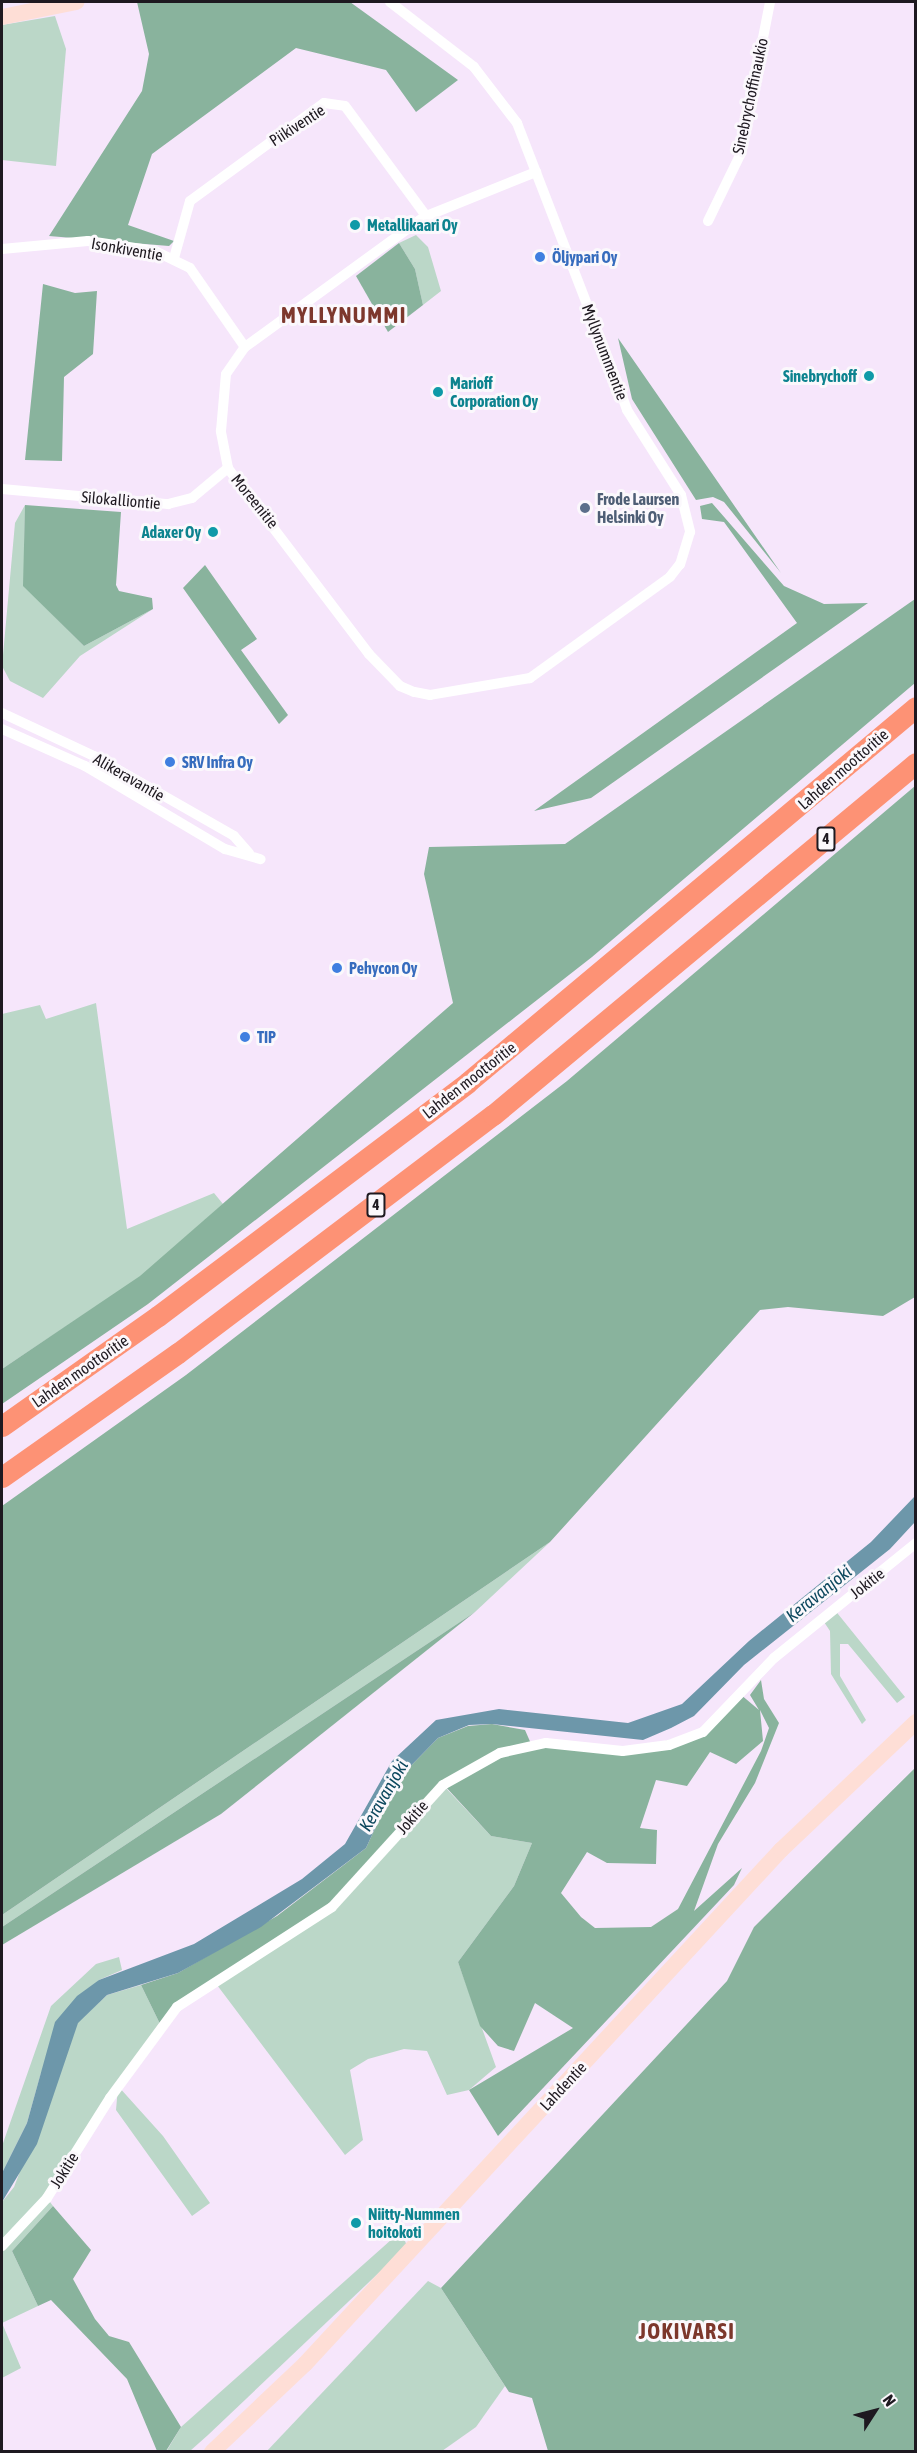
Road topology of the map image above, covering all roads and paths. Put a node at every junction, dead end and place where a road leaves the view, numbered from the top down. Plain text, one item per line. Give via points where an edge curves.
1 (76, 2) edge
2 (390, 2) edge
3 (770, 2) edge
4 (2, 17) edge
5 (536, 172) junction
6 (426, 216) junction
7 (708, 221) dead end
8 (2, 249) edge
9 (174, 258) junction
10 (245, 347) junction
11 (228, 468) junction
12 (2, 489) edge
13 (530, 678) joint
14 (915, 707) edge
15 (2, 713) edge
16 (2, 729) edge
17 (915, 763) edge
18 (249, 853) junction
19 (261, 859) dead end
20 (2, 1426) edge
21 (2, 1477) edge
22 (915, 1543) edge
23 (915, 1722) edge
24 (2, 2247) edge
25 (212, 2451) edge

1 - 4 main road
2 - 5 street, Myllynummentie via 491,84 517,123
3 - 7 street, Sinebrychoffinaukio via 740,155
5 - 6 street, Moreenitie
5 - 13 street, Myllynummentie via 627,410 681,495 690,532 680,564 670,577
6 - 9 street, Piikiventie via 345,106 324,103 190,201
6 - 10 street, Moreenitie
8 - 9 street, Isonkiventie via 88,241
9 - 10 street, Isonkiventie via 190,268
10 - 11 street, Moreenitie via 226,374 221,431
11 - 12 street, Silokalliontie via 192,498 168,504
11 - 13 street, Moreenitie via 369,654 400,686 430,695
14 - 20 highway, Lahden moottoritie via 468,1082 158,1316
15 - 18 street, Alikeravantie via 94,756 234,836
16 - 18 street, Alikeravantie via 84,766 225,849
17 - 21 highway, 4 via 493,1115 178,1353
18 - 19 street, Alikeravantie
22 - 24 street, Jokitie via 774,1658 703,1732 669,1745 623,1751 546,1743 500,1753 443,1785 332,1907 177,2007 110,2098 47,2198
23 - 25 main road, Lahdentie via 781,1850 310,2358

